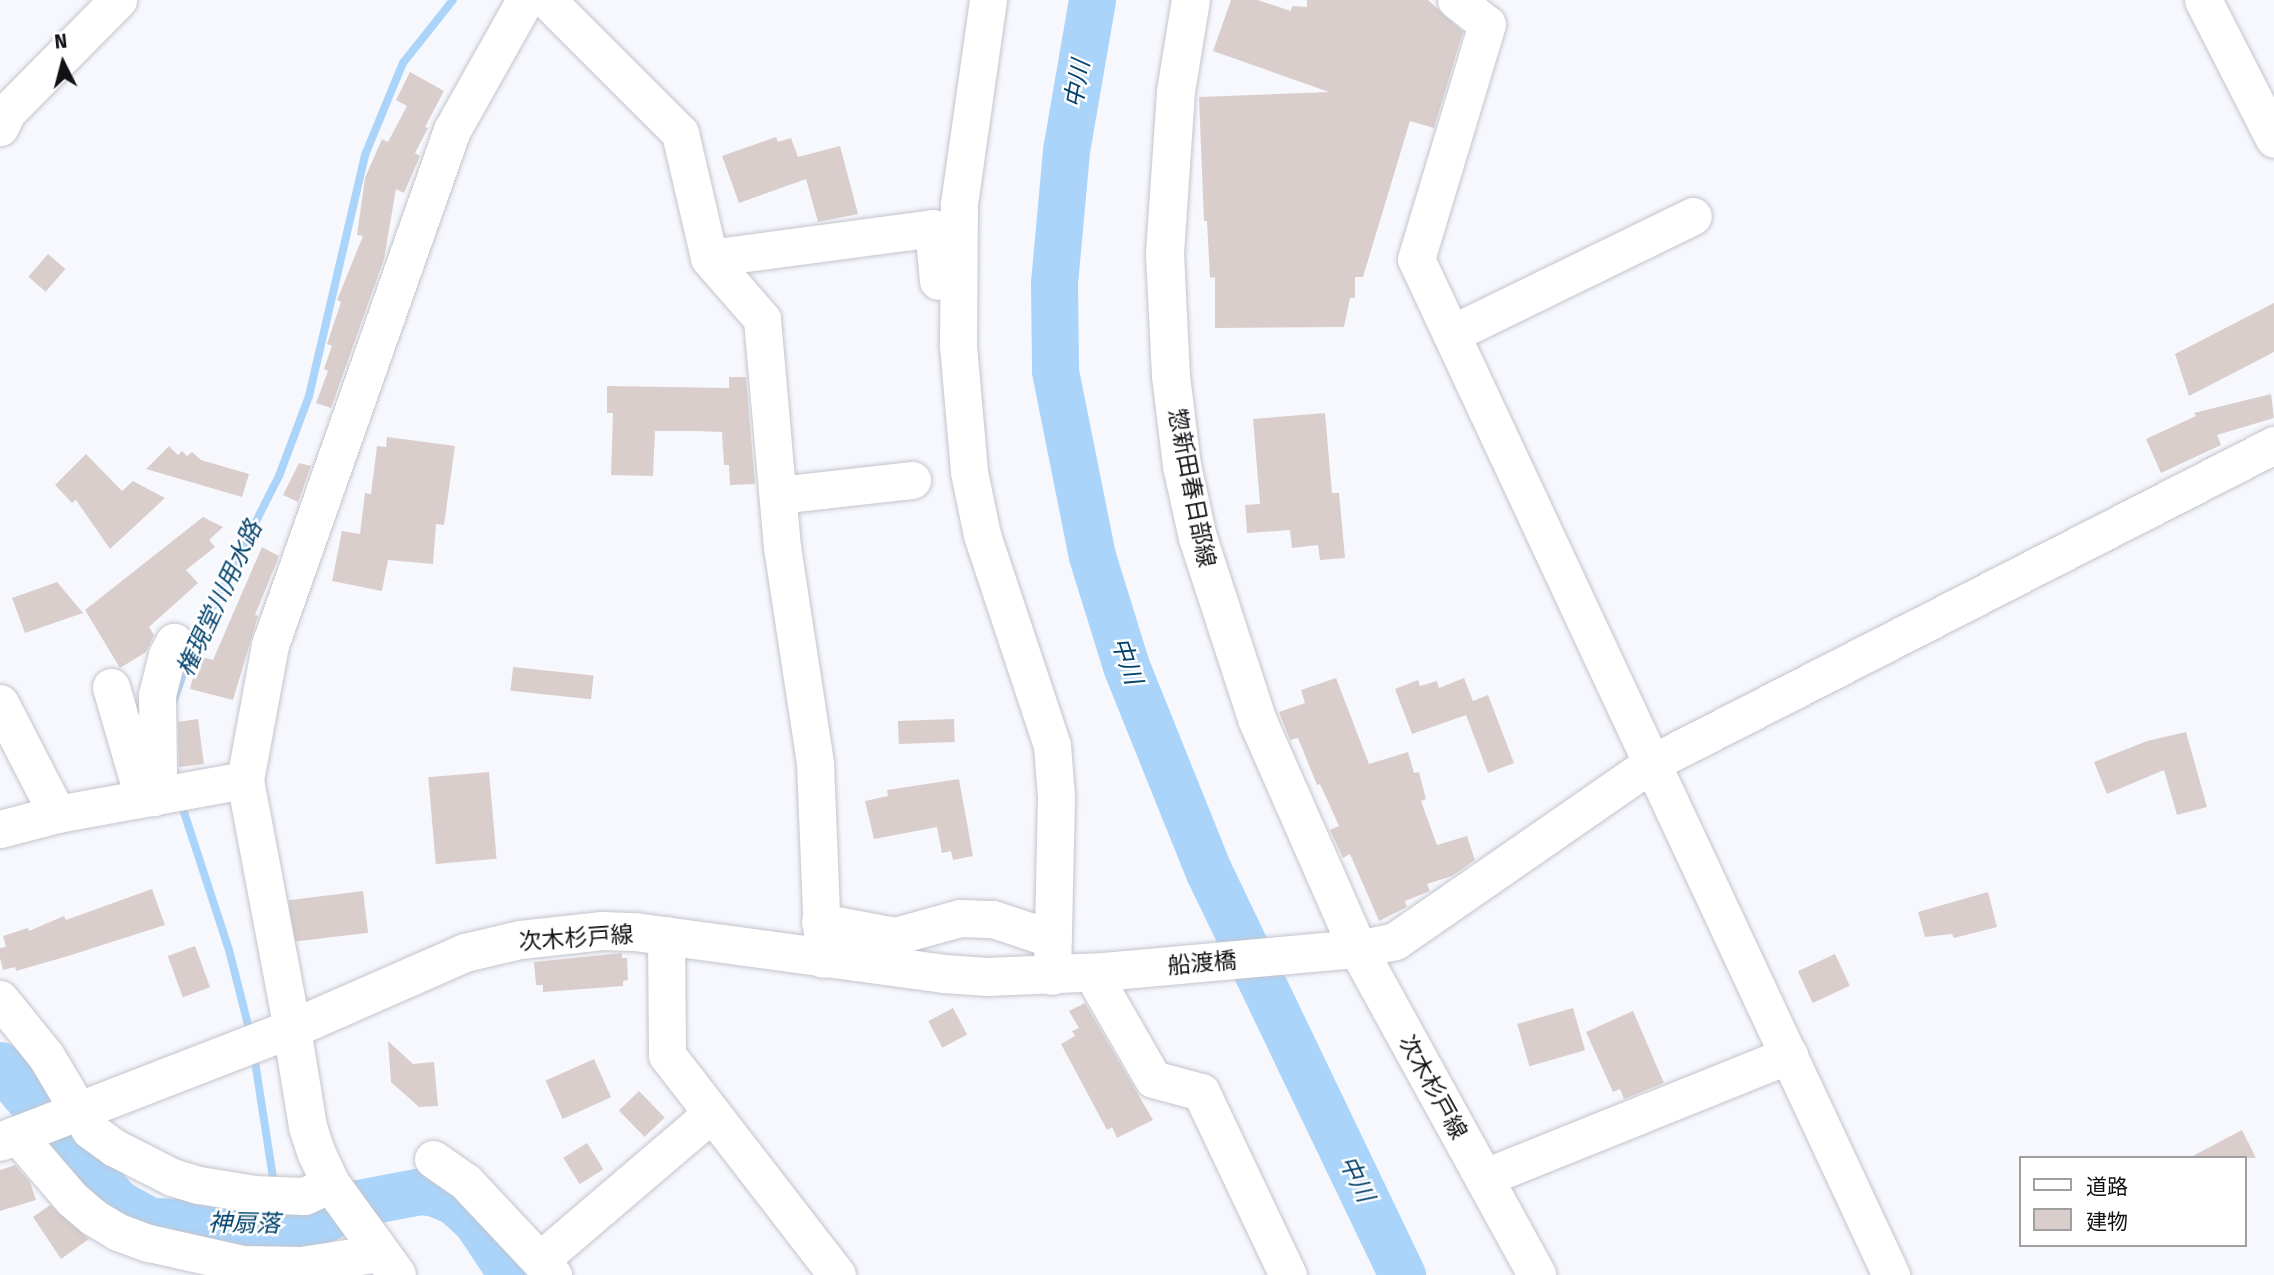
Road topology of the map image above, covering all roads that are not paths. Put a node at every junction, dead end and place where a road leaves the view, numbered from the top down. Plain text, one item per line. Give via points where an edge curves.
1 (118, 0) edge
2 (525, 0) edge
3 (547, 0) edge
4 (988, 0) edge
5 (1191, 0) edge
6 (1457, 0) edge
7 (2203, 0) edge
8 (0, 127) edge
9 (2274, 139) edge
10 (1693, 216) dead end
11 (709, 258) junction
12 (1451, 334) junction
13 (958, 345) junction
14 (2274, 446) edge
15 (912, 480) dead end
16 (778, 495) junction
17 (174, 642) dead end
18 (111, 687) dead end
19 (0, 703) edge
20 (1652, 763) junction
21 (245, 780) junction
22 (152, 797) junction
23 (57, 814) junction
24 (0, 829) edge
25 (666, 935) junction
26 (821, 940) junction
27 (1358, 949) junction
28 (1052, 957) junction
29 (1098, 973) junction
30 (0, 999) edge
31 (292, 1029) junction
32 (1789, 1055) junction
33 (78, 1111) junction
34 (712, 1113) junction
35 (9, 1139) edge
36 (433, 1159) dead end
37 (1483, 1178) junction
38 (331, 1184) junction
39 (388, 1264) edge
40 (547, 1267) edge
41 (319, 1269) edge
42 (837, 1275) edge
43 (1288, 1275) edge
44 (1537, 1275) edge
45 (1891, 1275) edge

1 - 8 street via 7,111
2 - 21 street via 452,130 270,645
3 - 11 street via 680,133
4 - 13 street via 959,205
5 - 27 main road, 惣新田春日部線 via 1176,92 1166,254 1171,376 1182,466 1216,599 1249,696
6 - 12 street via 1488,24 1416,259
7 - 9 street
10 - 12 street
11 - 13 street via 933,228 938,286
11 - 16 street via 762,319
12 - 20 street
13 - 28 street via 970,472 982,535 1052,745 1056,797
14 - 20 street
15 - 16 street
16 - 26 street via 815,763
17 - 22 street via 157,695 158,775
18 - 22 street via 138,780
19 - 23 street
20 - 27 street via 1395,941
20 - 32 street
21 - 22 street
21 - 31 street
22 - 23 street
23 - 24 street
25 - 26 main road, 次木杉戸線
25 - 31 main road, 次木杉戸線 via 603,932 487,947 444,961
25 - 34 street via 667,1055
26 - 28 main road, 次木杉戸線 via 955,975
26 - 28 street via 895,936 960,918 993,919
27 - 29 main road, 船渡橋
27 - 37 main road, 次木杉戸線
28 - 29 main road, 次木杉戸線
29 - 43 street via 1153,1079 1200,1092
30 - 33 street via 46,1056
31 - 33 main road, 次木杉戸線
31 - 38 main road via 309,1127
32 - 37 street
32 - 45 street
33 - 35 main road, 次木杉戸線
33 - 38 street via 90,1130 115,1148 172,1177 199,1185 304,1196
34 - 40 street
34 - 42 street
35 - 41 street via 73,1200 118,1232 185,1254
36 - 40 street via 465,1181
37 - 44 main road, 次木杉戸線
38 - 39 main road
39 - 41 street

